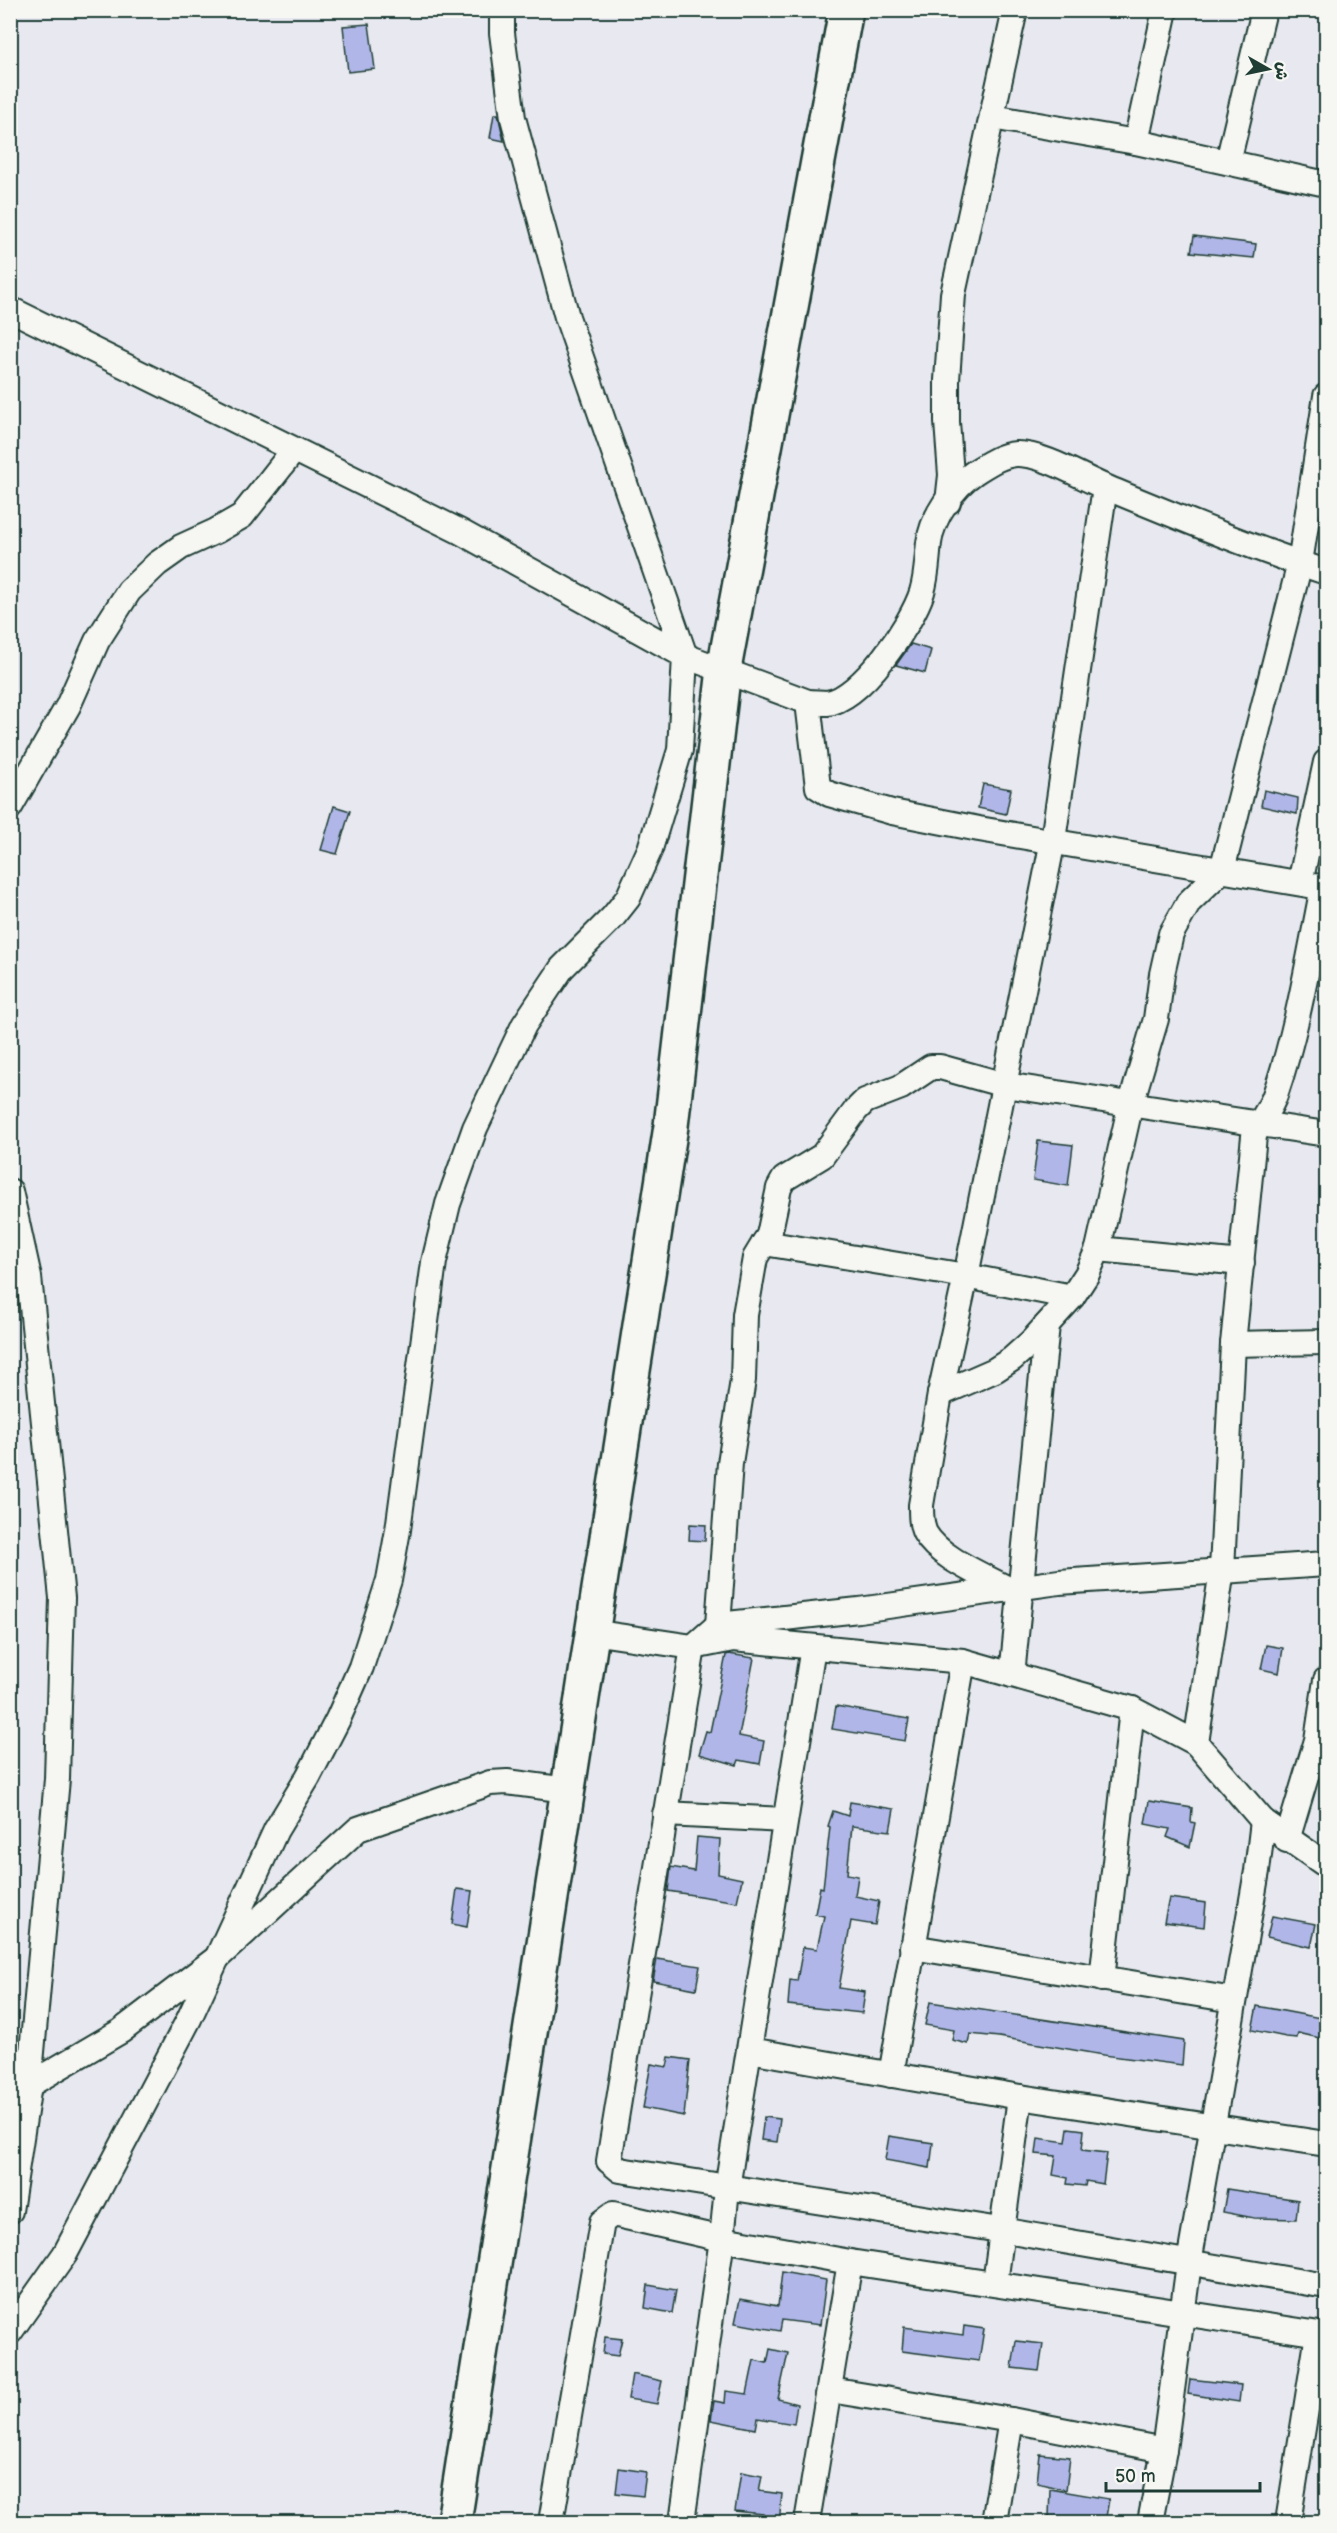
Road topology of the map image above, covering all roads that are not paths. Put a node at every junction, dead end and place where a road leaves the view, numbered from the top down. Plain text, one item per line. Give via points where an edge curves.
1 (494, 10) edge
2 (846, 10) edge
3 (1015, 10) edge
4 (1165, 10) edge
5 (1264, 10) edge
6 (502, 22) edge
7 (992, 117) junction
8 (1136, 142) junction
9 (1228, 162) junction
10 (1326, 184) edge
11 (10, 309) edge
12 (1326, 396) edge
13 (294, 450) junction
14 (1105, 487) junction
15 (948, 502) junction
16 (1300, 563) junction
17 (1326, 572) edge
18 (685, 656) junction
19 (724, 669) junction
20 (808, 702) junction
21 (1326, 762) edge
22 (10, 807) edge
23 (1053, 840) junction
24 (1222, 870) junction
25 (1316, 886) edge
26 (1005, 1085) junction
27 (1131, 1103) junction
28 (1258, 1124) junction
29 (1326, 1134) edge
30 (10, 1191) edge
31 (764, 1244) junction
32 (1098, 1249) junction
33 (1242, 1263) junction
34 (966, 1276) junction
35 (1072, 1297) junction
36 (1047, 1325) junction
37 (1326, 1341) edge
38 (1233, 1344) junction
39 (940, 1394) junction
40 (1326, 1564) edge
41 (1222, 1569) junction
42 (1015, 1588) junction
43 (718, 1625) junction
44 (591, 1632) junction
45 (693, 1647) junction
46 (813, 1647) junction
47 (963, 1661) junction
48 (1012, 1675) junction
49 (1326, 1680) edge
50 (1132, 1709) junction
51 (1197, 1743) junction
52 (567, 1790) junction
53 (665, 1814) junction
54 (785, 1820) junction
55 (1263, 1821) junction
56 (1287, 1840) junction
57 (1326, 1865) edge
58 (912, 1947) junction
59 (217, 1958) junction
60 (1102, 1978) junction
61 (1234, 2000) junction
62 (749, 2050) junction
63 (891, 2075) junction
64 (20, 2087) edge
65 (1020, 2097) junction
66 (1213, 2127) junction
67 (1326, 2144) edge
68 (727, 2188) junction
69 (10, 2211) edge
70 (1000, 2230) junction
71 (722, 2238) junction
72 (850, 2262) junction
73 (1189, 2263) junction
74 (995, 2283) junction
75 (1326, 2286) edge
76 (1182, 2314) junction
77 (10, 2332) edge
78 (1322, 2335) edge
79 (830, 2390) junction
80 (1011, 2420) junction
81 (1164, 2450) junction
82 (454, 2523) edge
83 (551, 2523) edge
84 (682, 2523) edge
85 (807, 2523) edge
86 (994, 2523) edge
87 (1150, 2523) edge
88 (1288, 2523) edge

1 - 6 street
2 - 19 main road
3 - 7 street
4 - 8 street
5 - 9 street
6 - 18 street via 513,118 567,317
7 - 8 street
7 - 15 street via 953,294 947,380 951,475
8 - 9 street
9 - 10 street
11 - 13 street
12 - 16 street
13 - 18 street via 459,531
13 - 22 street via 242,516 181,547 129,591 97,641 68,706
14 - 15 street via 1033,456 1016,454 996,459 970,476
14 - 16 street
14 - 23 street
15 - 20 street via 936,520 929,542 922,593 893,647 845,696 828,703
16 - 17 street
16 - 24 street
18 - 19 street
18 - 59 street via 680,750 650,849 628,898 562,968 524,1025 475,1128 448,1204 434,1262 398,1530 377,1620 338,1719 276,1830
19 - 20 street
19 - 44 main road via 671,1126
20 - 23 street via 815,774 818,787 829,794 892,812
21 - 25 street
23 - 24 street
23 - 26 street
24 - 25 street
24 - 27 street via 1189,902 1171,934 1156,1019
25 - 28 street via 1299,1007 1278,1085
26 - 27 street
26 - 31 street via 930,1067 901,1087 865,1101 822,1156 784,1179
26 - 34 street
27 - 28 street
27 - 32 street
28 - 29 street
28 - 33 street
30 - 64 street via 29,1277 62,1598 57,1779
31 - 34 street
31 - 43 street via 756,1258 745,1315 743,1380 730,1463
32 - 33 street
32 - 35 street
33 - 38 street
34 - 35 street
34 - 39 street
35 - 36 street
36 - 39 street via 995,1370
36 - 42 street
37 - 38 street
38 - 41 street
39 - 42 street via 921,1505 925,1532 937,1548
40 - 41 street
41 - 42 street
41 - 51 street
42 - 43 street
42 - 48 street
43 - 45 street
44 - 45 street
44 - 52 main road
45 - 46 street via 733,1639
45 - 53 street
46 - 47 street
46 - 54 street
47 - 48 street
47 - 58 street
48 - 50 street
49 - 56 street via 1317,1740
50 - 51 street
50 - 60 street
51 - 55 street
52 - 59 street via 490,1783 358,1829
52 - 82 main road
53 - 54 street
53 - 68 street via 609,2161 620,2170
54 - 62 street
55 - 56 street
55 - 61 street
56 - 57 street
58 - 60 street
58 - 63 street
59 - 64 street via 121,2031
59 - 77 street via 65,2254
60 - 61 street
61 - 66 street
62 - 63 street
62 - 68 street
63 - 65 street
64 - 69 street
65 - 66 street
65 - 70 street
66 - 67 street
66 - 73 street
68 - 70 street
68 - 71 street
70 - 73 street
70 - 74 street
71 - 72 street
71 - 83 street via 613,2214 602,2222
71 - 84 street
72 - 74 street
72 - 79 street
73 - 75 street
73 - 76 street
74 - 76 street
76 - 78 street
76 - 81 street
78 - 88 street
79 - 80 street
79 - 85 street
80 - 81 street
80 - 86 street
81 - 87 street

